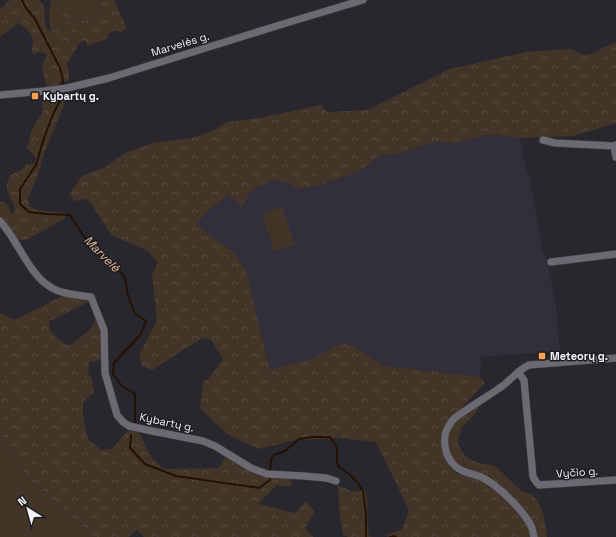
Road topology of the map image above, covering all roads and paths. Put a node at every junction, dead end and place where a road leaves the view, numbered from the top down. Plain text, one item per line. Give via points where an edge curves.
1 (363, 0) edge
2 (0, 95) edge
3 (543, 140) dead end
4 (615, 146) edge
5 (616, 157) edge
6 (0, 221) edge
7 (616, 254) edge
8 (551, 262) dead end
9 (616, 358) edge
10 (518, 372) junction
11 (616, 480) edge
12 (336, 481) dead end
13 (534, 537) edge

1 - 2 street, Marvelės g. via 109,78 56,90
3 - 4 street
4 - 5 street
6 - 12 street, Kybartų g. via 28,263 48,286 59,291 91,297 104,330 105,373 117,415 123,422 129,426 203,441 216,446 251,468 270,475 304,476
7 - 8 street
9 - 10 street via 536,364
10 - 11 street, Vyčio g. via 524,380 533,477 537,483 539,485
10 - 13 street via 503,386 456,417 447,429 444,445 456,467 463,472 482,477 505,494 528,521

